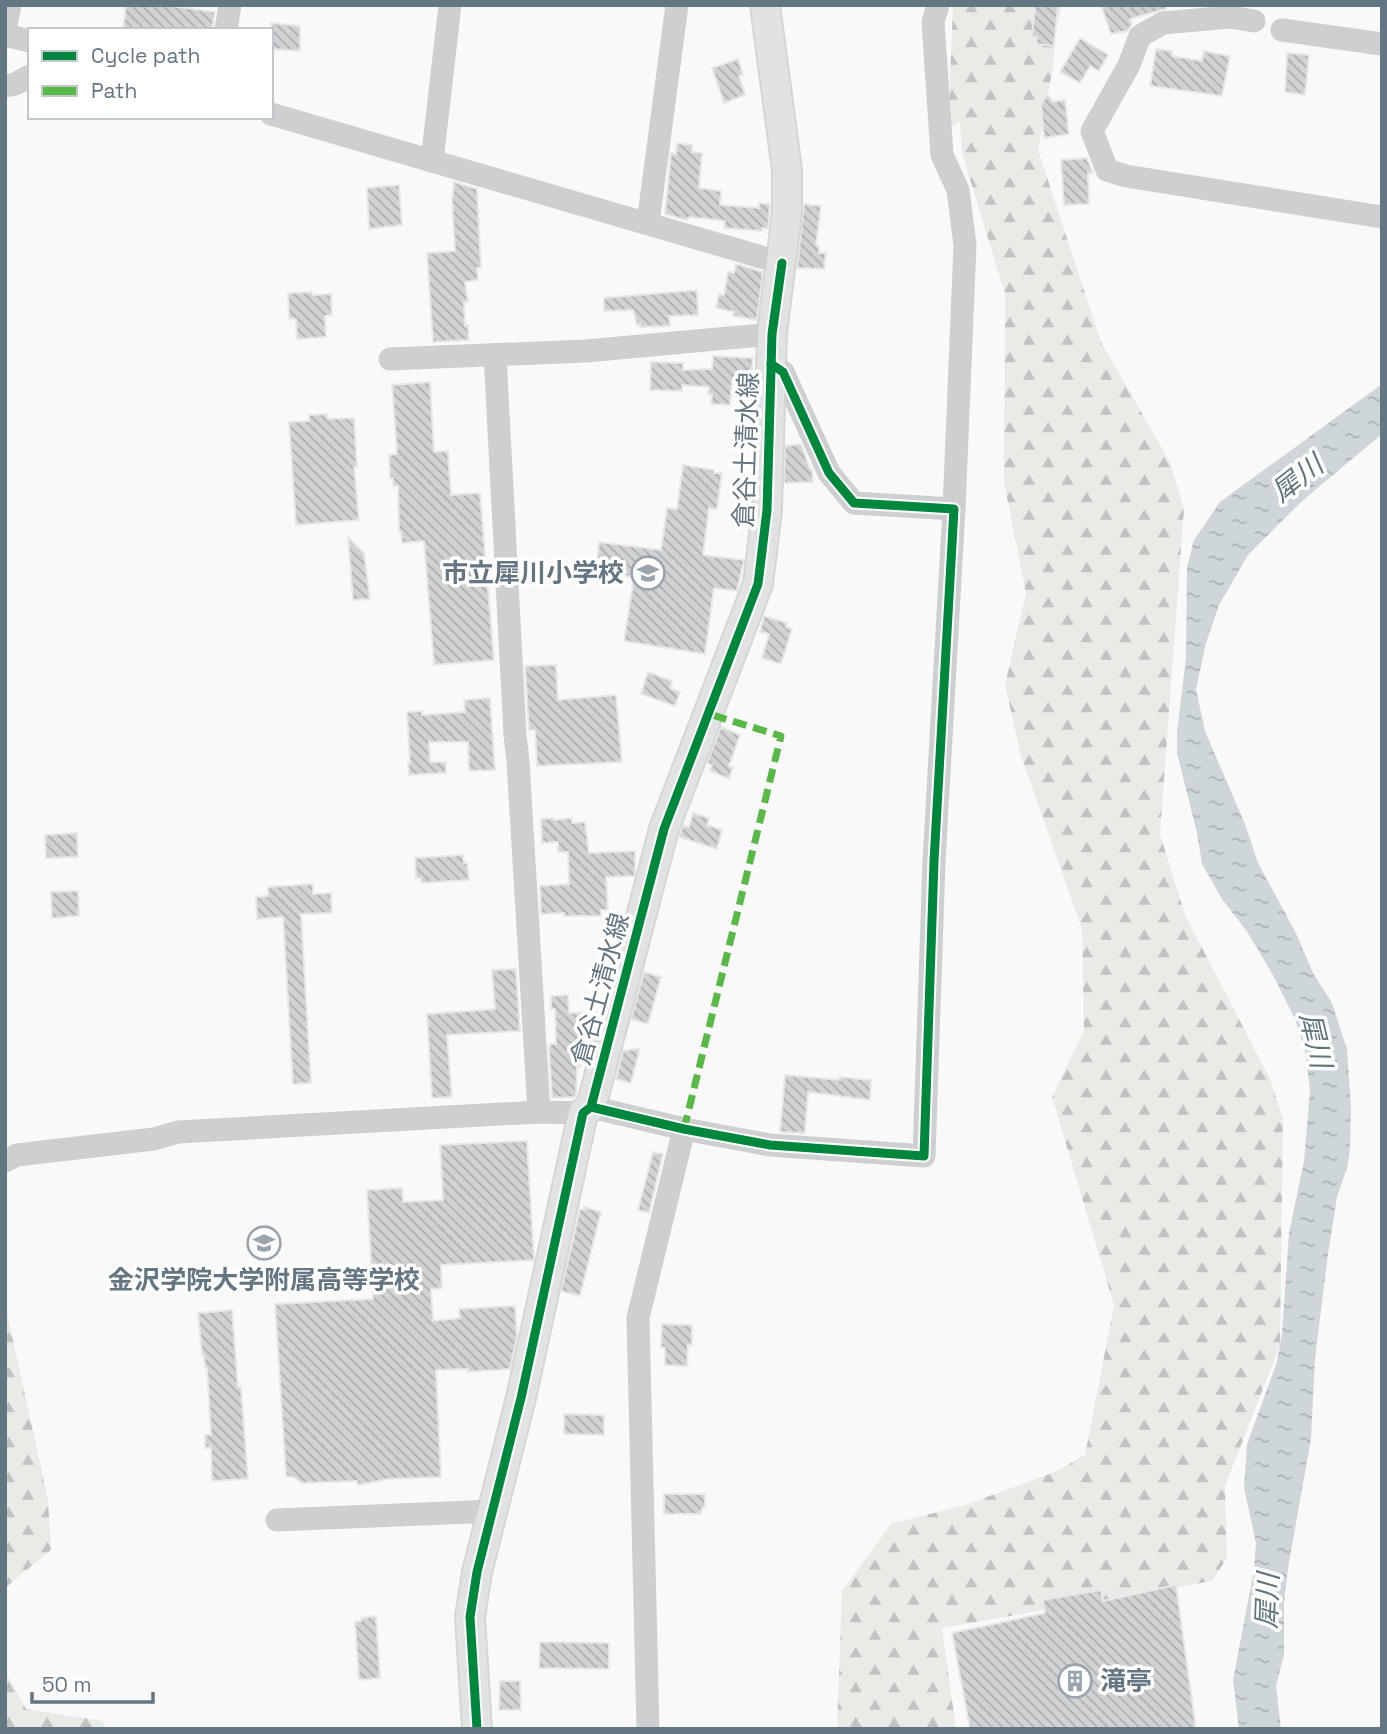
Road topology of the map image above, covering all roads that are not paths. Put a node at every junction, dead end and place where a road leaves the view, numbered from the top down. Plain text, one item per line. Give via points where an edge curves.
1 (10, 5) edge
2 (230, 5) edge
3 (450, 5) edge
4 (677, 5) edge
5 (765, 5) edge
6 (937, 5) edge
7 (1254, 21) dead end
8 (226, 28) edge
9 (1282, 30) dead end
10 (5, 32) edge
11 (28, 39) edge
12 (1382, 44) edge
13 (28, 77) edge
14 (5, 86) edge
15 (273, 115) edge
16 (432, 161) junction
17 (1382, 217) edge
18 (648, 223) junction
19 (782, 263) junction
20 (772, 334) junction
21 (495, 355) junction
22 (390, 359) dead end
23 (771, 364) junction
24 (954, 509) junction
25 (587, 1110) junction
26 (539, 1112) junction
27 (684, 1129) junction
28 (5, 1161) edge
29 (494, 1511) junction
30 (277, 1520) dead end
31 (477, 1729) edge
32 (648, 1729) edge

1 - 10 street
2 - 8 street
3 - 16 street
4 - 18 street
5 - 19 main road, 倉谷土清水線 via 787,170
6 - 24 street via 933,22 942,155 958,190 965,245
7 - 17 street via 1230,17 1163,23 1140,36 1092,131 1107,170
9 - 12 street
10 - 11 street
13 - 14 street
15 - 16 street
16 - 18 street
18 - 19 street
19 - 20 main road, 倉谷土清水線
20 - 21 street
20 - 23 main road, 倉谷土清水線
21 - 22 street
21 - 26 street
23 - 24 street via 783,372 829,473 855,503
23 - 25 main road, 倉谷土清水線 via 767,510 758,584 664,829
24 - 27 street via 934,849 924,1156 770,1145
25 - 26 street
25 - 27 street
25 - 29 main road, 倉谷土清水線
26 - 28 street via 178,1132 154,1139 17,1155
27 - 32 street via 638,1318
29 - 30 street
29 - 31 main road, 倉谷土清水線 via 470,1617

